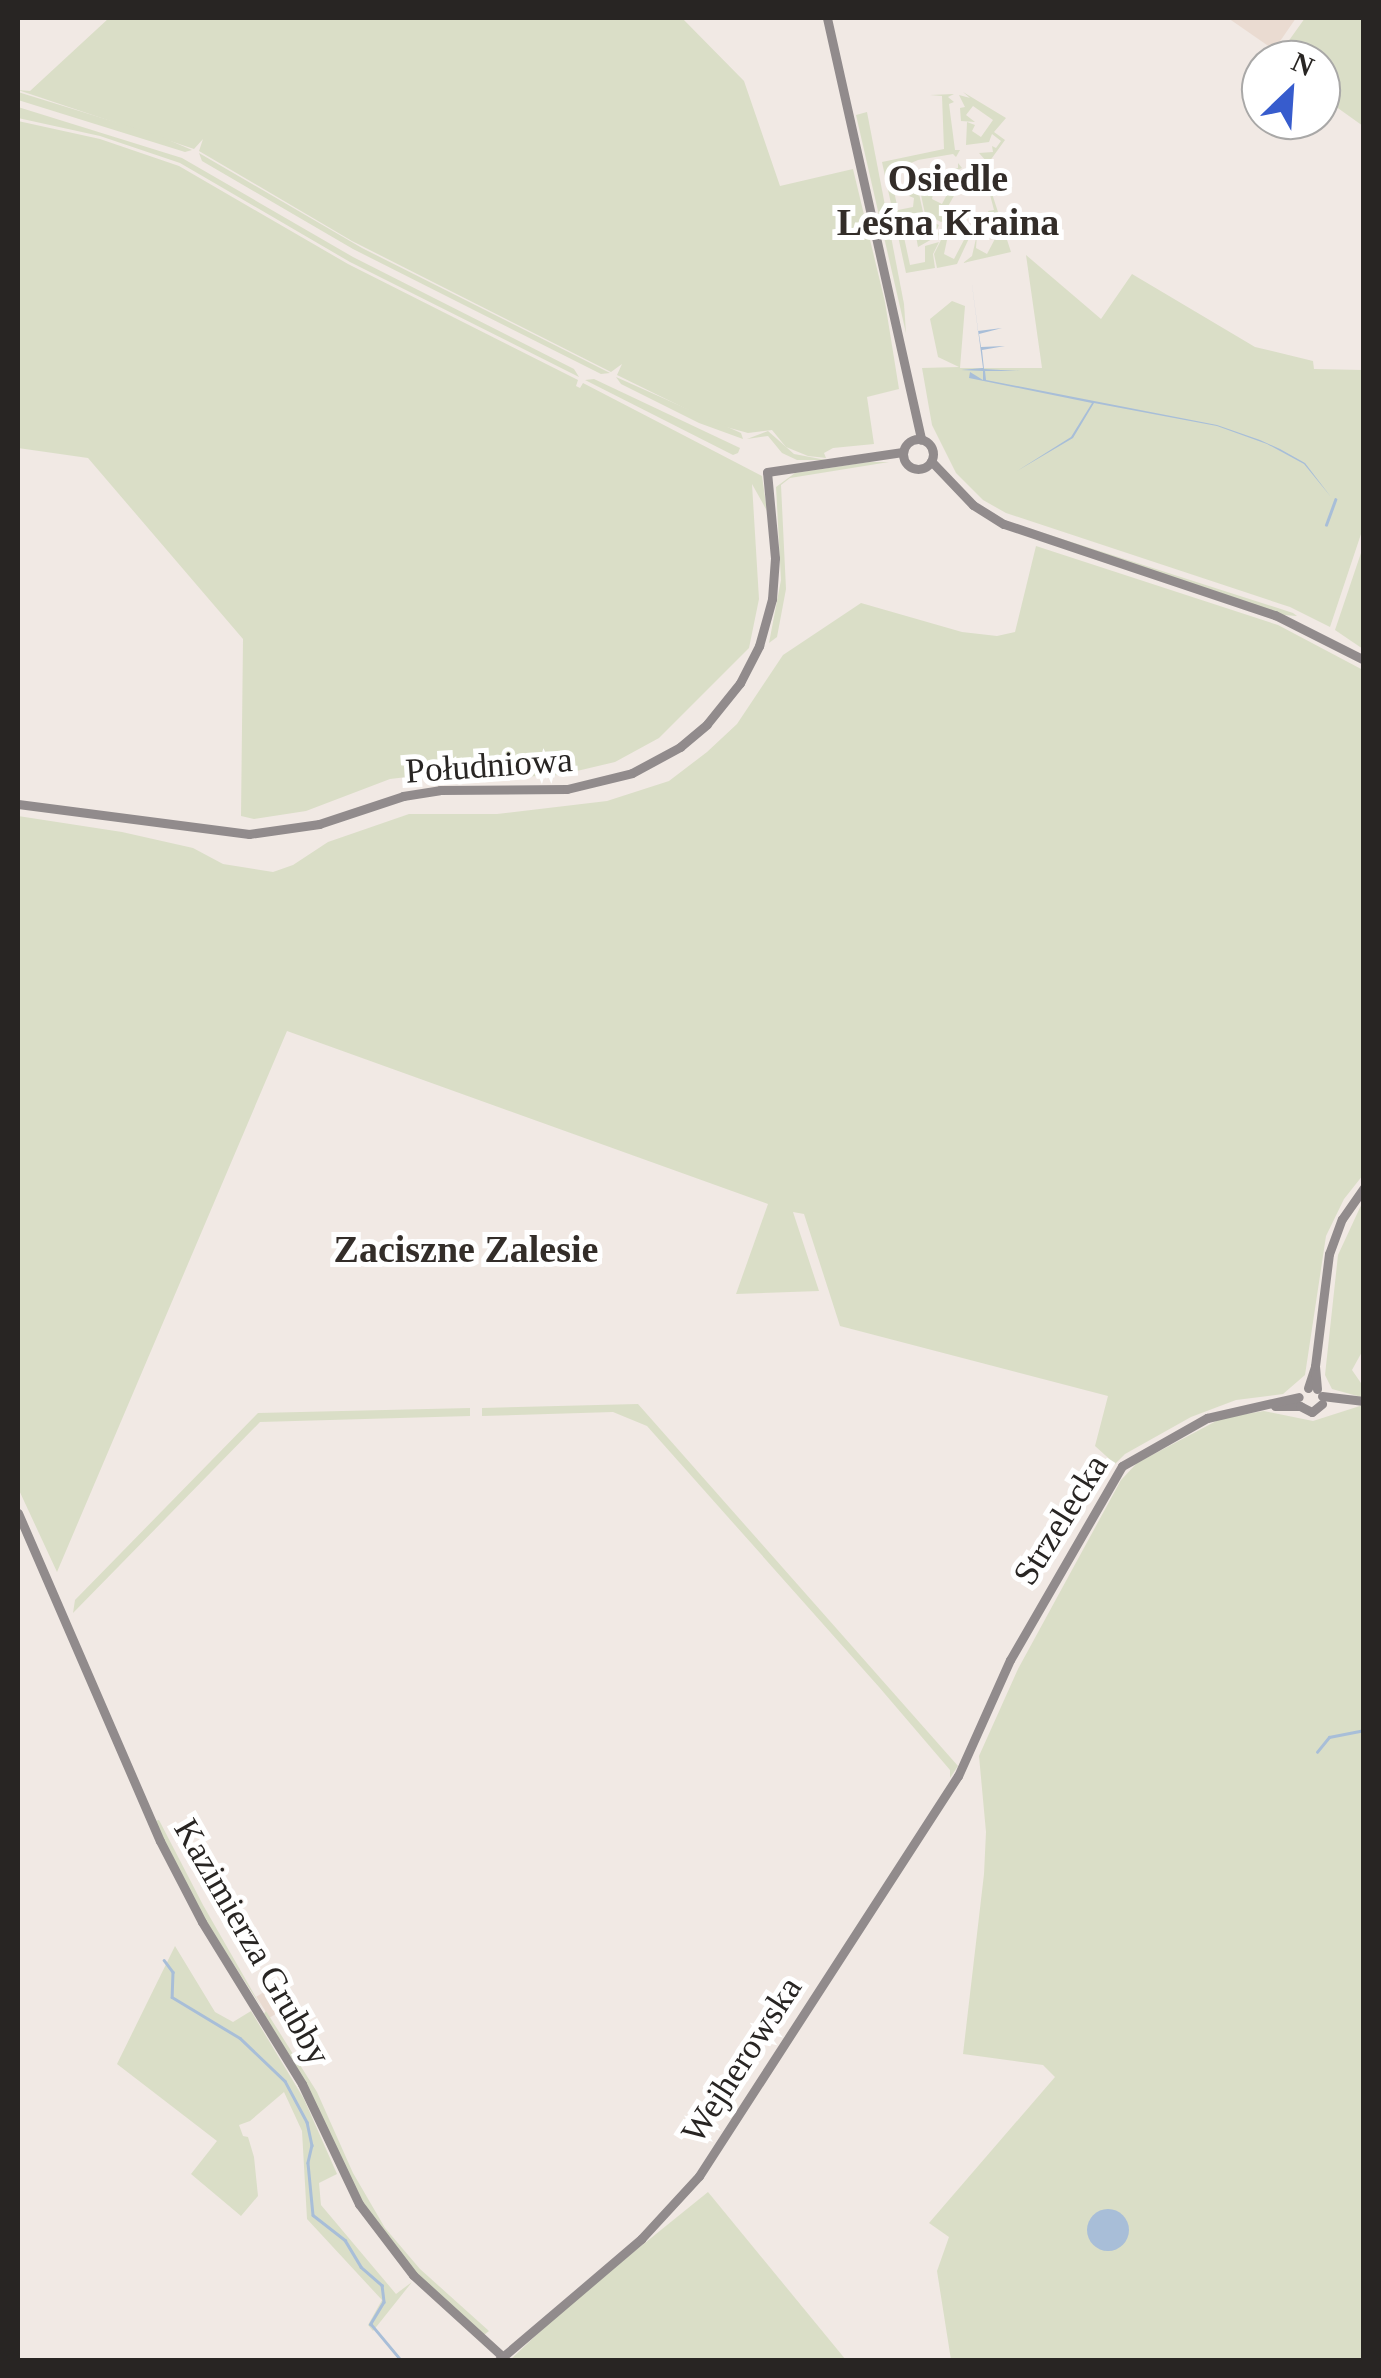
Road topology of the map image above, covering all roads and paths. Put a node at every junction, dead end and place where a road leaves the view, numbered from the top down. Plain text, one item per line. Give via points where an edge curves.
1 (827, 18) edge
2 (918, 440) junction
3 (903, 456) junction
4 (928, 464) junction
5 (1364, 660) edge
6 (18, 804) edge
7 (1364, 1188) edge
8 (1318, 1395) junction
9 (1364, 1401) edge
10 (1300, 1402) junction
11 (18, 1513) edge
12 (975, 1743) joint
13 (501, 2358) edge

1 - 2 street
2 - 3 street
2 - 4 street via 932,448
3 - 4 street via 914,468
3 - 6 street, Południowa via 768,472 775,558 768,615 740,683 707,724 650,765 599,784 403,796 319,824 249,834
4 - 5 street via 1004,524 1275,615
7 - 8 street via 1329,1254 1315,1366
8 - 9 street
8 - 10 street
8 - 10 street, Strzelecka via 1312,1412
10 - 12 street, Strzelecka via 1201,1421 1122,1466 1010,1660
11 - 13 street, Kazimierza Grubby via 160,1841 302,2084 353,2194 402,2263
12 - 13 street, Wejherowska via 690,2188 641,2239

